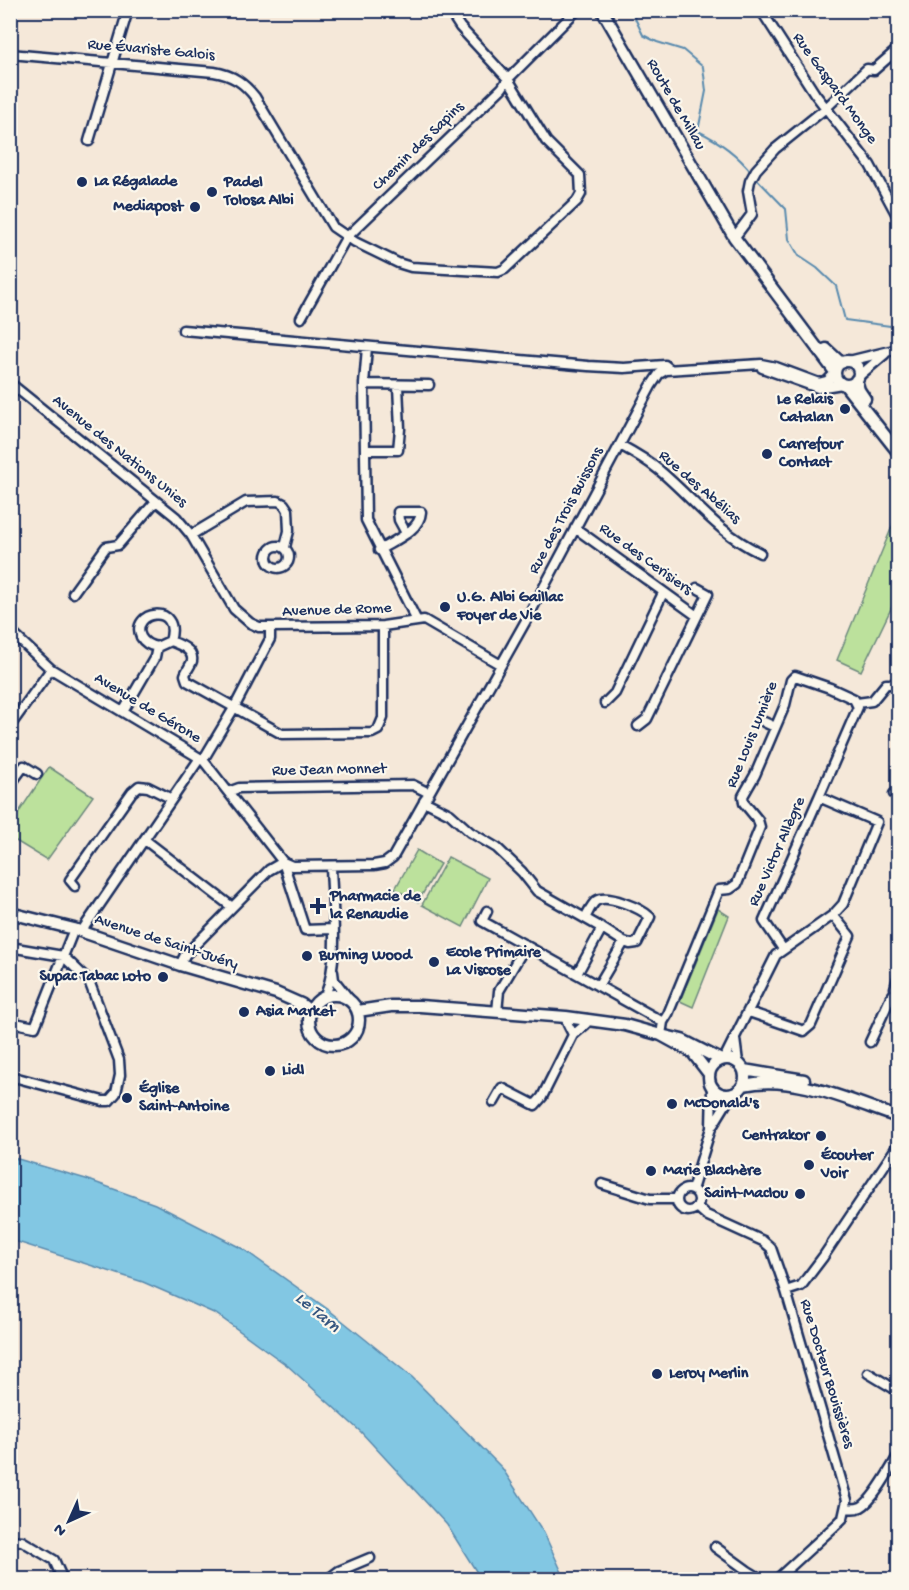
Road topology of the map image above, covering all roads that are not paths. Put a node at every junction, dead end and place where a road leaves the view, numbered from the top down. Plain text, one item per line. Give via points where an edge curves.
1 (128, 10) edge
2 (449, 10) edge
3 (577, 10) edge
4 (602, 10) edge
5 (760, 10) edge
6 (898, 49) edge
7 (10, 54) edge
8 (112, 63) junction
9 (508, 80) junction
10 (826, 108) junction
11 (89, 141) dead end
12 (896, 206) edge
13 (722, 215) junction
14 (898, 217) edge
15 (737, 234) junction
16 (346, 238) junction
17 (302, 318) dead end
18 (183, 330) dead end
19 (367, 347) junction
20 (894, 350) edge
21 (747, 366) junction
22 (646, 367) junction
23 (840, 367) junction
24 (670, 369) junction
25 (659, 374) junction
26 (857, 379) junction
27 (10, 383) edge
28 (364, 384) junction
29 (843, 384) junction
30 (429, 385) dead end
31 (398, 386) junction
32 (898, 442) edge
33 (620, 445) junction
34 (366, 450) junction
35 (898, 452) edge
36 (156, 501) junction
37 (575, 528) junction
38 (406, 533) dead end
39 (191, 535) junction
40 (285, 547) dead end
41 (379, 550) junction
42 (760, 553) dead end
43 (697, 588) dead end
44 (663, 592) junction
45 (73, 593) dead end
46 (697, 616) junction
47 (417, 621) junction
48 (383, 626) junction
49 (270, 627) junction
50 (10, 631) edge
51 (170, 641) junction
52 (157, 647) junction
53 (501, 665) junction
54 (51, 669) junction
55 (898, 687) edge
56 (605, 703) dead end
57 (857, 703) junction
58 (234, 708) junction
59 (123, 712) junction
60 (764, 722) dead end
61 (10, 726) edge
62 (638, 726) dead end
63 (775, 727) junction
64 (201, 759) junction
65 (37, 774) dead end
66 (10, 784) edge
67 (228, 792) junction
68 (819, 796) junction
69 (427, 797) junction
70 (172, 799) junction
71 (145, 840) junction
72 (283, 862) junction
73 (331, 866) junction
74 (75, 886) dead end
75 (232, 907) junction
76 (487, 911) dead end
77 (10, 913) edge
78 (833, 915) junction
79 (585, 918) junction
80 (602, 928) junction
81 (332, 929) junction
82 (77, 930) junction
83 (624, 942) junction
84 (526, 945) junction
85 (10, 947) edge
86 (783, 949) junction
87 (63, 956) junction
88 (332, 962) junction
89 (180, 965) junction
90 (577, 974) junction
91 (898, 978) edge
92 (598, 986) junction
93 (897, 993) edge
94 (325, 996) junction
95 (349, 999) junction
96 (310, 1011) junction
97 (358, 1011) junction
98 (497, 1012) junction
99 (749, 1012) junction
100 (566, 1017) junction
101 (587, 1019) junction
102 (10, 1022) edge
103 (663, 1022) junction
104 (573, 1035) junction
105 (661, 1035) junction
106 (735, 1039) junction
107 (870, 1042) dead end
108 (722, 1060) junction
109 (741, 1066) junction
110 (709, 1074) junction
111 (10, 1076) edge
112 (744, 1085) junction
113 (712, 1088) junction
114 (732, 1094) junction
115 (494, 1102) dead end
116 (898, 1110) edge
117 (898, 1117) edge
118 (711, 1128) junction
119 (898, 1145) edge
120 (602, 1184) dead end
121 (692, 1190) junction
122 (677, 1199) junction
123 (697, 1207) junction
124 (786, 1292) junction
125 (868, 1373) dead end
126 (898, 1390) edge
127 (898, 1456) edge
128 (847, 1508) junction
129 (10, 1540) edge
130 (714, 1546) dead end
131 (369, 1558) dead end
132 (63, 1580) edge
133 (327, 1580) edge
134 (763, 1580) edge
135 (776, 1580) edge

1 - 8 street
2 - 9 street
3 - 9 street, Chemin des Sapins
4 - 13 main road, Route de Millau
5 - 10 street, Rue Gaspard Monge
6 - 10 street via 874,70 867,69
7 - 8 street, Rue Évariste Galois
8 - 11 street
8 - 16 street, Rue Évariste Galois via 214,72 242,82 255,97 328,221
9 - 16 street, Chemin des Sapins
9 - 16 street via 546,141 580,175 581,194 577,201 498,272 411,267
10 - 12 street, Rue Gaspard Monge
10 - 15 street via 774,149 756,171 748,191 752,214
12 - 14 street, Rue Gaspard Monge
13 - 15 main road, Route de Millau
13 - 23 main road, Route de Millau via 749,258
15 - 23 main road, Route de Millau
16 - 17 street, Chemin des Sapins
18 - 19 street
19 - 22 street via 576,366
19 - 28 street
20 - 23 street
20 - 26 street via 866,368
21 - 23 street via 776,367 819,383 827,381
21 - 24 street
21 - 29 street via 818,388
22 - 24 street via 664,365
22 - 25 street
23 - 26 main road via 858,369
23 - 29 main road via 837,380
24 - 25 street
25 - 33 street, Rue des Trois Buissons
26 - 29 main road
26 - 32 main road via 863,396
27 - 36 street, Avenue des Nations Unies
28 - 31 street
28 - 34 street
29 - 35 main road
30 - 31 street
31 - 34 street via 398,450
33 - 37 street, Rue des Trois Buissons
33 - 42 street, Rue des Abélias via 658,470 738,542
34 - 41 street via 366,520
36 - 39 street, Avenue des Nations Unies
36 - 45 street via 118,545 106,547
37 - 44 street, Rue des Cerisiers
37 - 53 street, Rue des Trois Buissons
38 - 41 street
39 - 40 street via 246,502 278,501 288,510
39 - 49 street, Avenue des Nations Unies via 234,609 250,623
41 - 47 street
43 - 46 street, Rue des Cerisiers via 708,594
44 - 46 street, Rue des Cerisiers
44 - 56 street via 615,693
46 - 62 street, Rue des Cerisiers via 647,719
47 - 48 street, Avenue de Rome
47 - 53 street, Avenue de Rome via 424,620
48 - 49 street, Avenue de Rome
48 - 58 street via 383,718 378,730 282,734
49 - 58 street via 270,639
50 - 54 street, Avenue de Gérone
51 - 52 street
51 - 52 street via 172,629 167,618 151,615 141,625 141,636
51 - 58 street via 181,644 191,655 184,675 187,681
52 - 59 street
53 - 69 street, Rue des Trois Buissons
54 - 59 street, Avenue de Gérone
54 - 61 street
55 - 57 street via 886,684 872,701
57 - 63 street, Rue Louis Lumière via 795,676
57 - 68 street, Rue Victor Allègre via 857,712
58 - 64 street
59 - 64 street, Avenue de Gérone
60 - 63 street
63 - 103 street, Rue Louis Lumière via 743,796 744,804 758,820 760,831 737,884 719,890
64 - 67 street, Avenue de Gérone
64 - 70 street
65 - 66 street via 24,766
67 - 69 street, Rue Jean Monnet via 239,788 413,785
67 - 72 street, Avenue de Gérone
68 - 78 street, Rue Victor Allègre via 877,822 843,904
68 - 86 street, Rue Victor Allègre via 765,921
69 - 73 street, Rue des Trois Buissons via 393,856 384,863
69 - 79 street, Rue Jean Monnet via 497,848 537,891
70 - 71 street
70 - 74 street via 148,787 139,786 132,792 70,880
71 - 75 street
71 - 82 street
72 - 73 street via 292,866
72 - 75 street via 269,870
72 - 81 street, Avenue de Gérone via 305,930
73 - 81 street
75 - 89 street
76 - 84 street via 482,921
77 - 82 main road, Avenue de Saint-Juéry
78 - 86 street, Rue Victor Allègre
78 - 99 street via 850,936 811,1025 804,1031
79 - 80 street, Rue Jean Monnet
79 - 83 street via 599,900 624,902 647,914 650,920 637,943
80 - 83 street, Rue Jean Monnet
80 - 90 street
81 - 88 street
82 - 87 street
82 - 89 main road, Avenue de Saint-Juéry
83 - 92 street
84 - 90 street
84 - 98 street via 499,991
85 - 87 street
86 - 99 street, Rue Victor Allègre via 771,963
87 - 102 street via 35,1027
87 - 111 street via 89,981 119,1060 116,1093 104,1101
88 - 94 street
88 - 95 street via 334,980
89 - 96 main road, Avenue de Saint-Juéry via 290,998
90 - 92 street
91 - 93 street
92 - 103 street
93 - 107 street via 890,999
94 - 95 main road
94 - 96 main road
95 - 97 main road
96 - 97 main road via 309,1024 315,1036 335,1045 355,1034
97 - 98 main road via 391,1006
98 - 100 main road
99 - 106 street, Rue Victor Allègre
100 - 101 main road
100 - 104 street
101 - 104 street
101 - 105 main road
103 - 105 street
104 - 115 street via 535,1105 502,1088
105 - 108 main road via 682,1040
105 - 110 main road via 692,1052
106 - 108 street, Rue Victor Allègre
106 - 109 street
108 - 109 main road
108 - 110 main road via 713,1065
109 - 112 main road
109 - 116 main road via 811,1081
110 - 113 main road
112 - 114 main road
112 - 117 main road via 769,1082 806,1088
113 - 114 main road via 722,1095
113 - 118 street
114 - 118 street
118 - 121 street
119 - 124 street, Rue Docteur Bouissières via 801,1286
120 - 122 street via 650,1199
121 - 122 street via 683,1191
121 - 123 street via 699,1197
122 - 123 street via 684,1210
123 - 124 street via 706,1215 764,1241 771,1248
124 - 128 street, Rue Docteur Bouissières via 846,1492
125 - 126 street
127 - 128 street via 862,1507
128 - 135 street via 843,1518
129 - 132 street via 22,1541 54,1560
130 - 134 street
131 - 133 street

